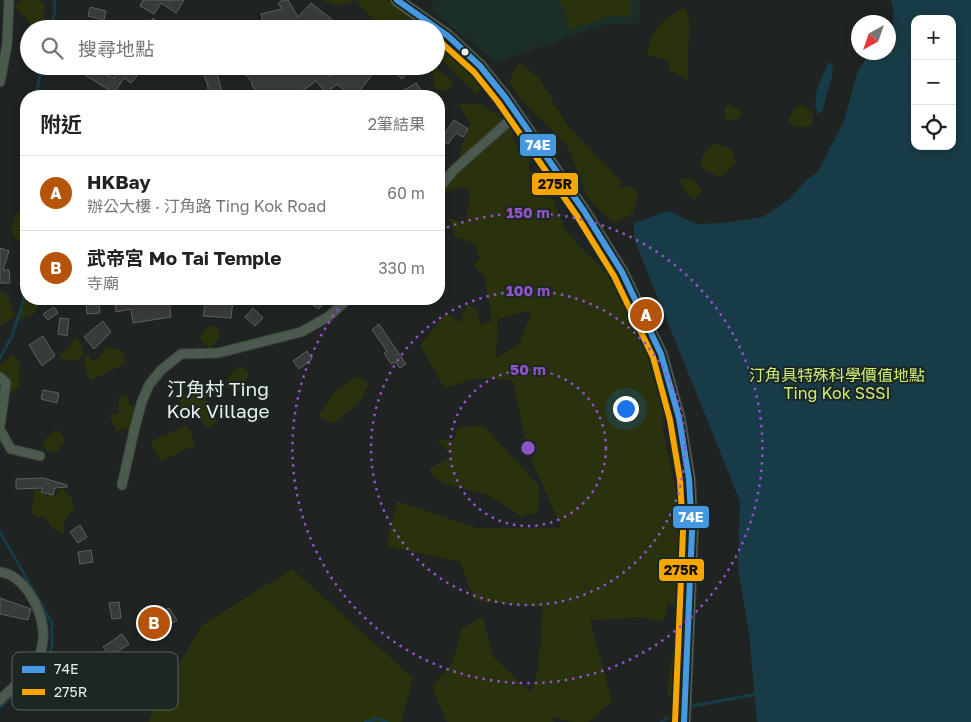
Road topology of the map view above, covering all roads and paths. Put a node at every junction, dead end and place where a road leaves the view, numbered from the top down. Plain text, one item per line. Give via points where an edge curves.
1 (9, 0) edge
2 (397, 0) edge
3 (425, 20) edge
4 (445, 34) edge
5 (0, 82) edge
6 (518, 114) junction
7 (445, 181) edge
8 (341, 305) edge
9 (0, 377) edge
10 (0, 425) edge
11 (0, 430) edge
12 (40, 456) dead end
13 (122, 485) dead end
14 (0, 572) edge
15 (41, 652) edge
16 (12, 688) edge
17 (0, 700) edge
18 (684, 722) edge

1 - 5 street via 7,46
2 - 3 main road
4 - 6 main road via 480,66
6 - 7 street
6 - 18 main road via 622,272 661,354 679,418 689,479 692,532
8 - 13 street via 302,332 218,353 181,354 161,370 142,401
9 - 10 street via 6,383
11 - 12 street via 11,449
14 - 15 street via 16,578 28,592 43,630
16 - 17 street

